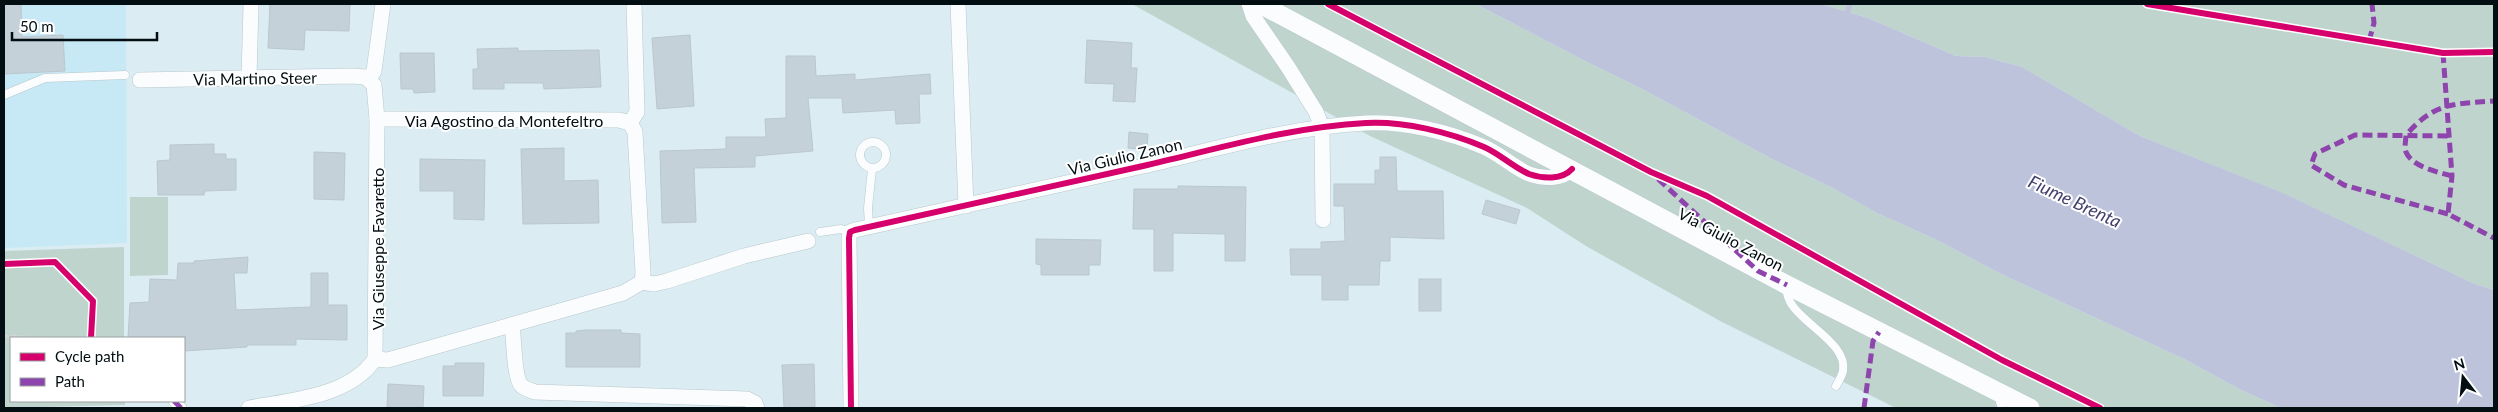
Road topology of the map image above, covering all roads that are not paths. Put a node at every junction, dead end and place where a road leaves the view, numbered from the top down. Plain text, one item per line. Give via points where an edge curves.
1 (251, 4) edge
2 (383, 4) edge
3 (634, 4) edge
4 (958, 4) edge
5 (1249, 4) edge
6 (1260, 4) edge
7 (125, 75) dead end
8 (249, 78) junction
9 (369, 79) junction
10 (140, 80) dead end
11 (4, 95) edge
12 (377, 119) junction
13 (630, 123) junction
14 (1322, 126) junction
15 (872, 169) dead end
16 (1572, 169) junction
17 (966, 206) junction
18 (1323, 220) dead end
19 (869, 226) junction
20 (850, 232) junction
21 (814, 237) joint
22 (642, 282) junction
23 (1787, 285) junction
24 (512, 325) junction
25 (375, 359) junction
26 (1836, 386) dead end
27 (2002, 402) edge
28 (249, 408) edge
29 (757, 408) edge
30 (851, 408) edge
31 (2030, 408) edge

1 - 8 street
2 - 9 street via 374,71
3 - 13 street via 637,112
4 - 17 street
5 - 14 street via 1253,16
6 - 16 street, Via Giulio Zanon
7 - 11 lane via 45,78
8 - 9 street, Via Martino Steer via 352,76
8 - 10 street, Via Martino Steer
9 - 12 street, Via Giuseppe Favaretto via 377,93
12 - 13 street, Via Agostino da Montefeltro via 620,120
12 - 25 street, Via Giuseppe Favaretto
13 - 22 street via 635,132
14 - 16 street, Via Giulio Zanon via 1397,124 1463,139 1530,174 1559,177
14 - 17 street, Via Giulio Zanon
14 - 18 street
15 - 19 lane
16 - 23 street, Via Giulio Zanon
17 - 19 street, Via Giulio Zanon
19 - 20 street, Via Giulio Zanon
20 - 21 lane via 841,229
20 - 30 street
21 - 22 street via 660,283
22 - 24 street via 623,293
23 - 26 lane, Via Giulio Zanon via 1790,306 1828,340 1842,362 1843,371
23 - 27 street, Via Giulio Zanon
24 - 25 street via 388,360
24 - 29 street via 516,376 527,390 747,399
25 - 28 street via 366,371 342,386
27 - 31 street, Via Giulio Zanon

